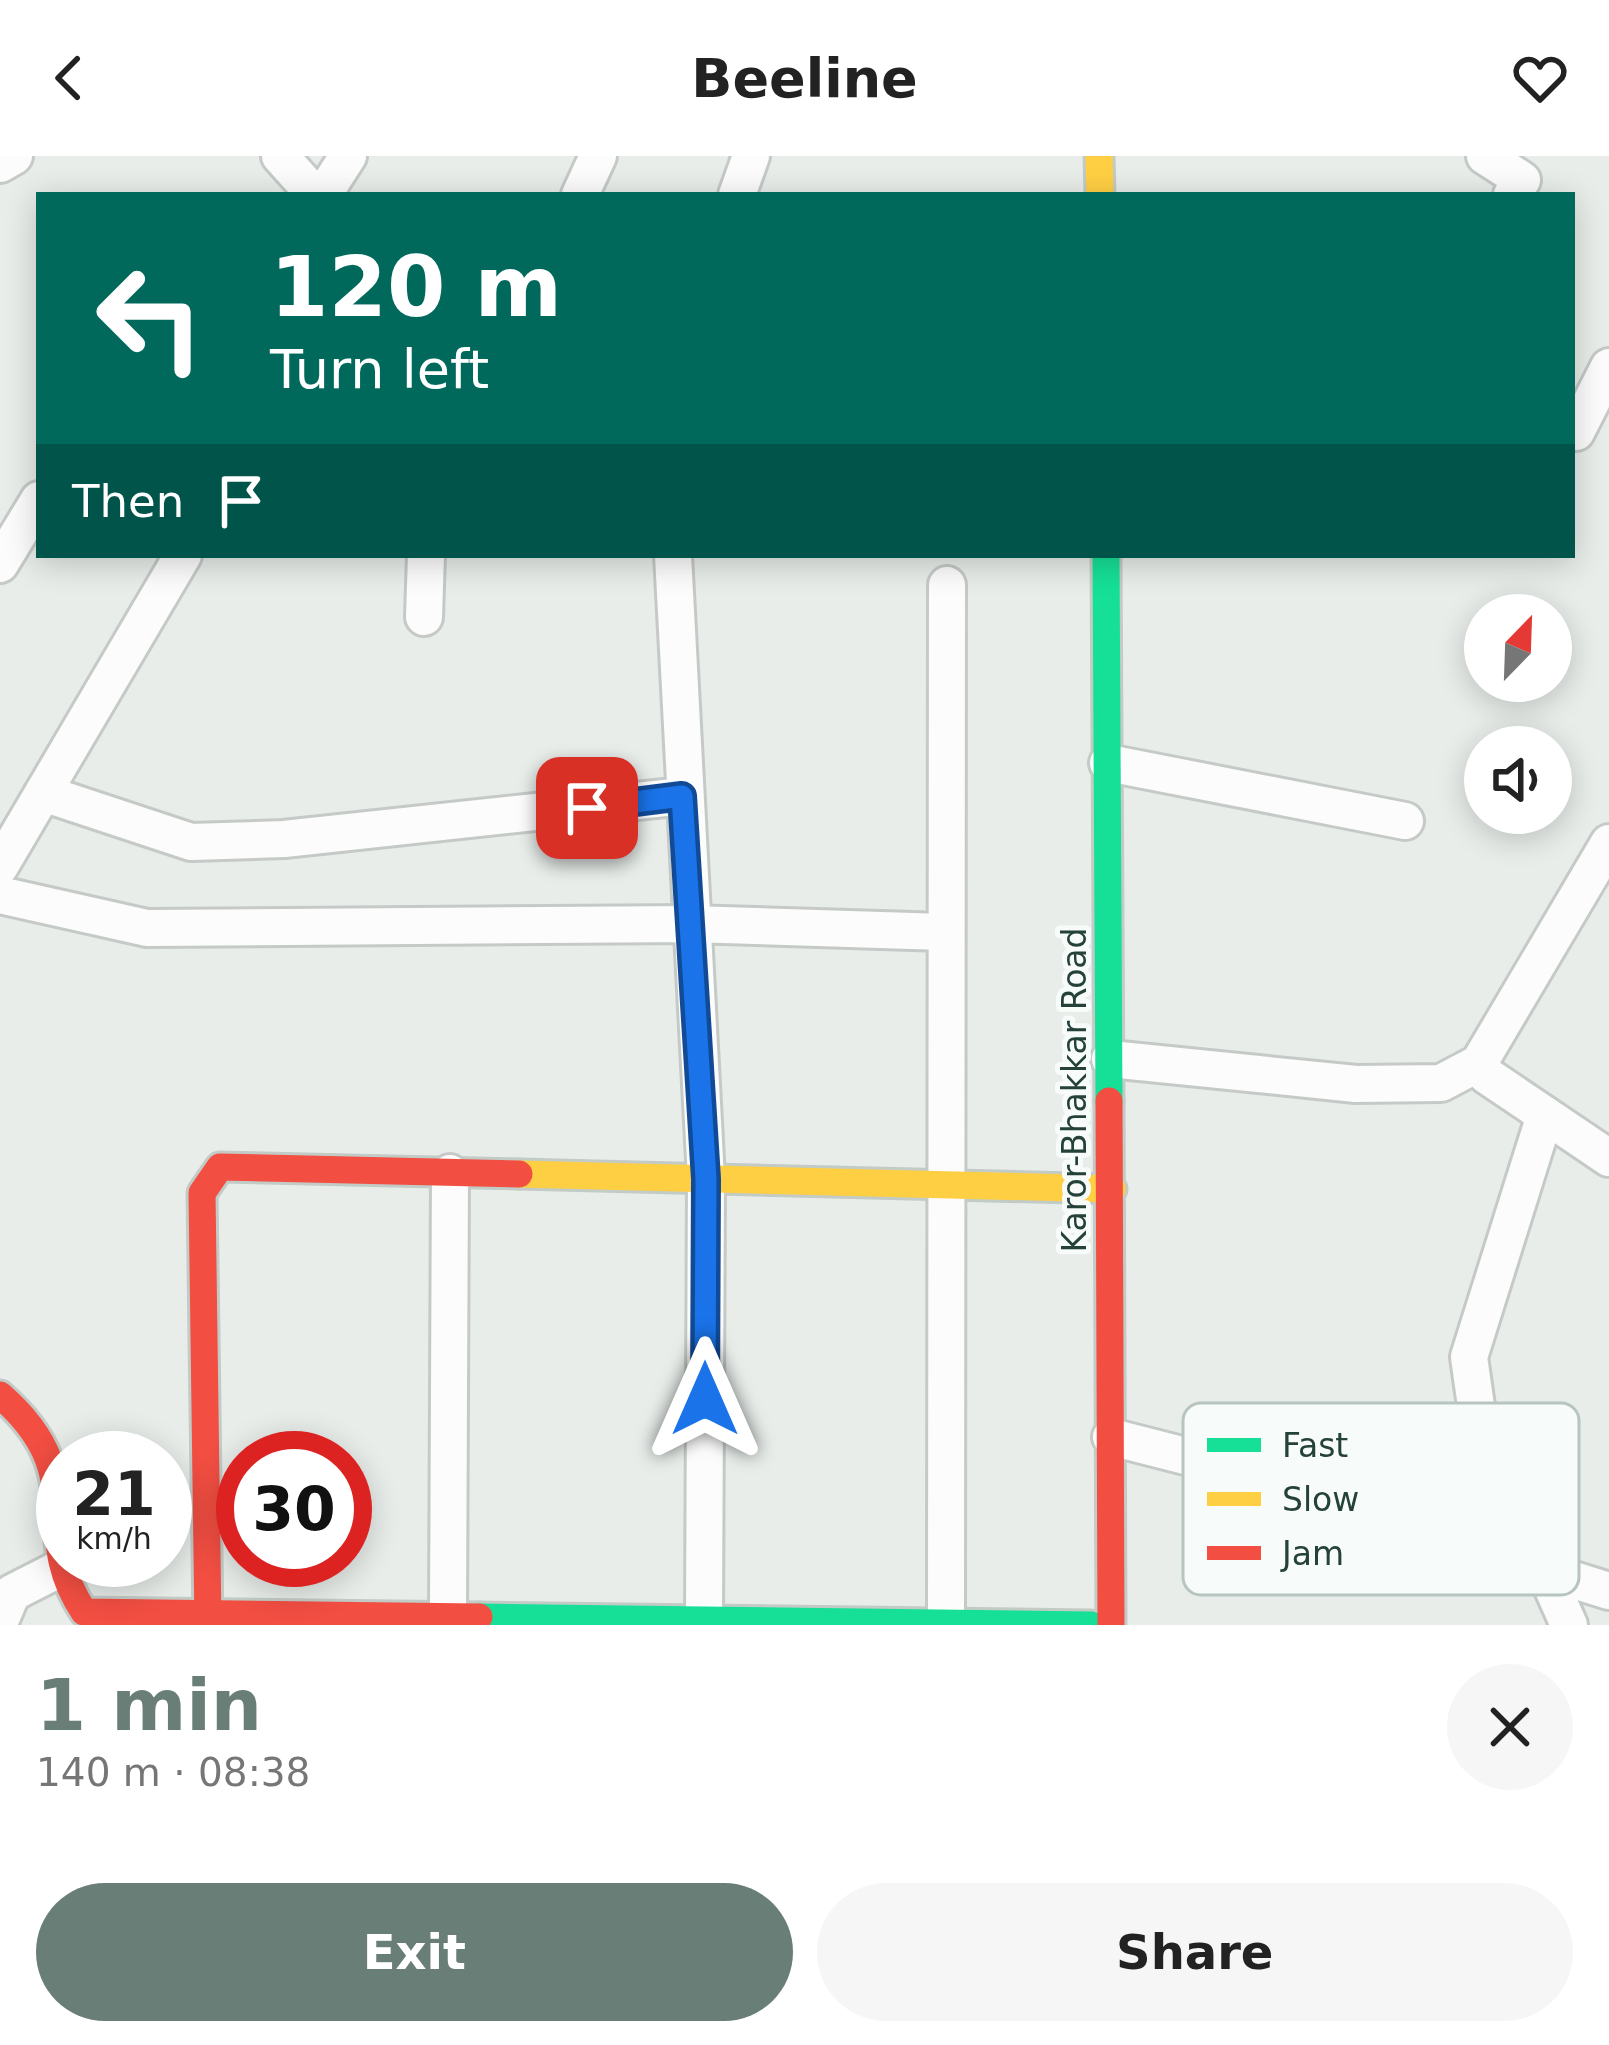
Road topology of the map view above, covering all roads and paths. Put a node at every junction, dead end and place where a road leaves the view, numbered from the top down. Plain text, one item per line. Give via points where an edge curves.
1 (14, 156) edge
2 (280, 156) edge
3 (348, 156) edge
4 (598, 156) edge
5 (751, 156) edge
6 (1099, 156) edge
7 (1485, 156) edge
8 (0, 164) edge
9 (316, 192) edge
10 (321, 192) edge
11 (581, 192) edge
12 (737, 192) edge
13 (1100, 192) edge
14 (1514, 192) edge
15 (1609, 368) edge
16 (1575, 432) edge
17 (21, 512) edge
18 (181, 558) edge
19 (426, 558) edge
20 (673, 558) edge
21 (1106, 558) edge
22 (0, 564) edge
23 (947, 585) dead end
24 (424, 617) dead end
25 (1108, 763) junction
26 (43, 793) junction
27 (682, 796) junction
28 (1405, 821) dead end
29 (1609, 843) edge
30 (0, 866) edge
31 (0, 896) edge
32 (690, 924) junction
33 (944, 932) junction
34 (1110, 1059) junction
35 (1479, 1063) junction
36 (1545, 1115) junction
37 (1609, 1159) edge
38 (450, 1173) junction
39 (706, 1179) junction
40 (949, 1187) junction
41 (1112, 1189) junction
42 (0, 1395) edge
43 (1476, 1403) edge
44 (38, 1431) edge
45 (1112, 1437) junction
46 (1183, 1455) edge
47 (36, 1581) edge
48 (1579, 1582) edge
49 (69, 1587) edge
50 (1609, 1591) edge
51 (1556, 1595) edge
52 (208, 1619) edge
53 (0, 1621) edge
54 (448, 1621) edge
55 (1114, 1621) edge
56 (704, 1622) edge
57 (946, 1623) edge
58 (1569, 1625) edge

1 - 8 street
2 - 9 street
3 - 10 street
4 - 11 street
5 - 12 street
6 - 13 street
7 - 14 street via 1522,180
15 - 16 street
17 - 22 street
18 - 26 street
19 - 24 street
20 - 27 street
21 - 25 street, Karor-Bhakkar Road
23 - 33 street
25 - 28 street
25 - 34 street, Karor-Bhakkar Road
26 - 27 street via 191,842
26 - 30 street
27 - 32 street
29 - 35 street
31 - 32 street via 147,928
32 - 33 street
32 - 39 street
33 - 40 street
34 - 35 street via 1356,1084 1441,1083
34 - 41 street, Karor-Bhakkar Road
35 - 36 street
36 - 37 street
36 - 43 street via 1469,1357
38 - 39 street
38 - 52 street via 220,1167 210,1174 202,1193
38 - 54 street
39 - 40 street
39 - 56 street
40 - 41 street
40 - 57 street
41 - 45 street, Karor-Bhakkar Road
42 - 44 street
45 - 46 street
45 - 55 street, Karor-Bhakkar Road
47 - 53 street via 12,1593
48 - 50 street
49 - 52 street via 84,1612
51 - 58 street
52 - 54 street
54 - 56 street
55 - 57 street
56 - 57 street

